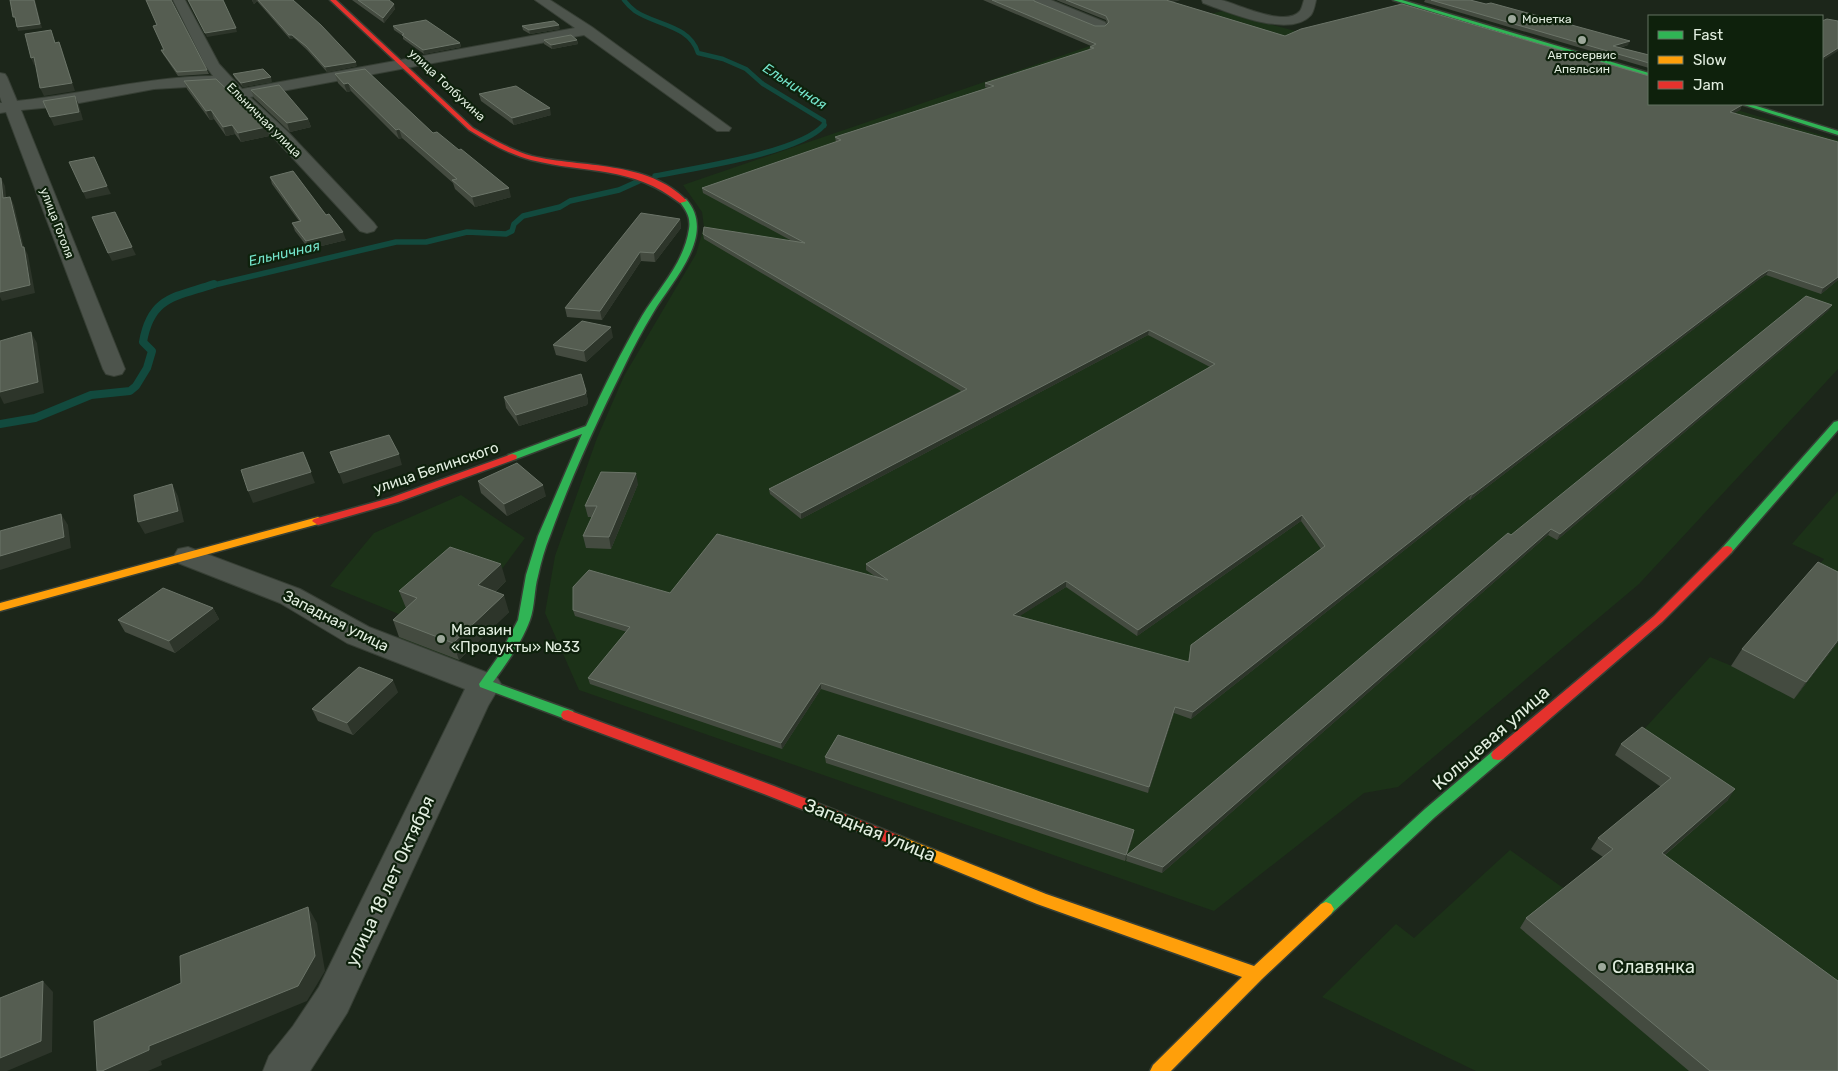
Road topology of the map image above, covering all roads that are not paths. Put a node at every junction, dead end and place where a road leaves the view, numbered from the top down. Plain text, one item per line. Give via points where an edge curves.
1 (179, 0) edge
2 (333, 0) edge
3 (541, 0) edge
4 (1040, 0) edge
5 (1208, 0) edge
6 (1310, 0) edge
7 (1396, 0) edge
8 (1100, 25) edge
9 (587, 30) junction
10 (404, 65) junction
11 (1648, 75) edge
12 (0, 77) edge
13 (224, 80) junction
14 (240, 94) junction
15 (1747, 105) edge
16 (6, 107) edge
17 (723, 128) dead end
18 (1838, 133) edge
19 (367, 227) dead end
20 (114, 369) dead end
21 (1838, 424) edge
22 (590, 428) junction
23 (188, 556) junction
24 (0, 607) edge
25 (485, 684) junction
26 (1256, 974) junction
27 (284, 1071) edge
28 (1159, 1071) edge

1 - 13 street, Ельничная улица via 212,65
2 - 10 street, улица Толбухина
3 - 9 street
4 - 8 street
5 - 6 street via 1268,19 1291,20 1303,16 1310,8
7 - 11 street
9 - 10 street
9 - 17 street
10 - 14 street
10 - 22 street, улица Толбухина via 471,129 510,150 536,159 602,167 646,178 687,205 692,213 692,239 686,252 632,344
12 - 16 street, улица Гоголя
13 - 14 street, Ельничная улица
13 - 16 street via 154,84 56,102
14 - 19 street, Ельничная улица
15 - 18 street
16 - 20 street, улица Гоголя
21 - 26 street, Кольцевая улица via 1713,566 1658,619 1473,775
22 - 23 street, улица Белинского via 394,500
22 - 25 street via 544,536 532,575 524,620 505,656
23 - 24 street, улица Белинского
23 - 25 street, Западная улица via 290,596 358,635
25 - 26 street, Западная улица via 769,790 1042,899
25 - 27 street, улица 18 лет Октября via 473,703 333,1000
26 - 28 street, Кольцевая улица

